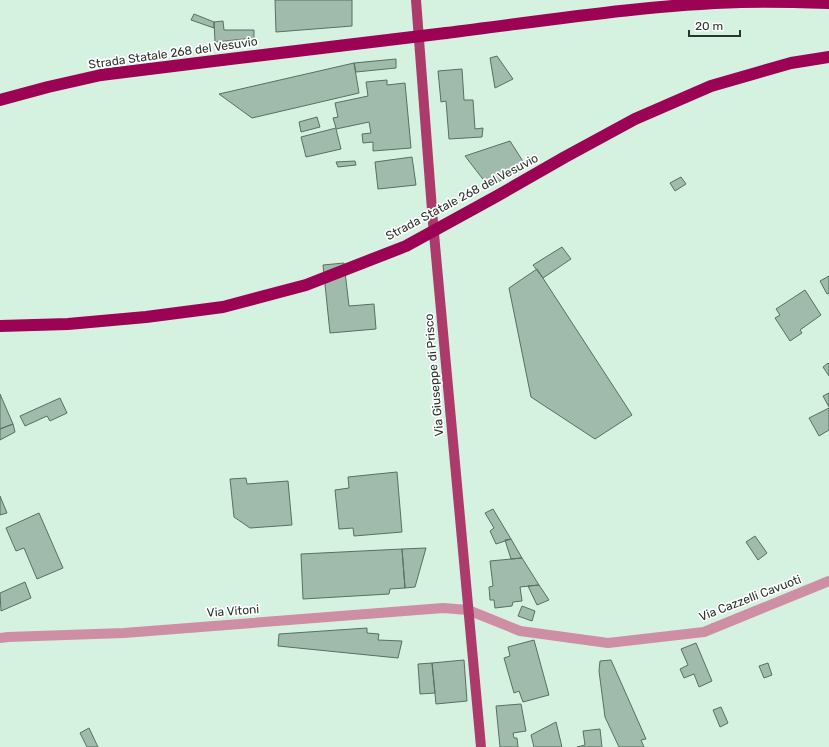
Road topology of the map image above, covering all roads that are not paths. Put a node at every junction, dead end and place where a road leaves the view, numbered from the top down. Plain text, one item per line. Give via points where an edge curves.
1 (416, 0) edge
2 (829, 3) edge
3 (829, 57) edge
4 (0, 100) edge
5 (0, 326) edge
6 (829, 581) edge
7 (468, 610) junction
8 (0, 638) edge
9 (481, 747) edge

1 - 7 main road, Via Giuseppe di Prisco via 433,223
2 - 4 highway, Strada Statale 268 del Vesuvio, bridge via 740,2 629,11 101,75
3 - 5 highway, Strada Statale 268 del Vesuvio, bridge via 792,63 711,86 635,119 406,246 306,285 223,306 146,317 68,324
6 - 7 street, Via Cazzelli Cavuoti via 704,632 608,643 520,631
7 - 8 street, Via Vitoni via 443,608 124,632
7 - 9 main road, Via Giuseppe di Prisco

